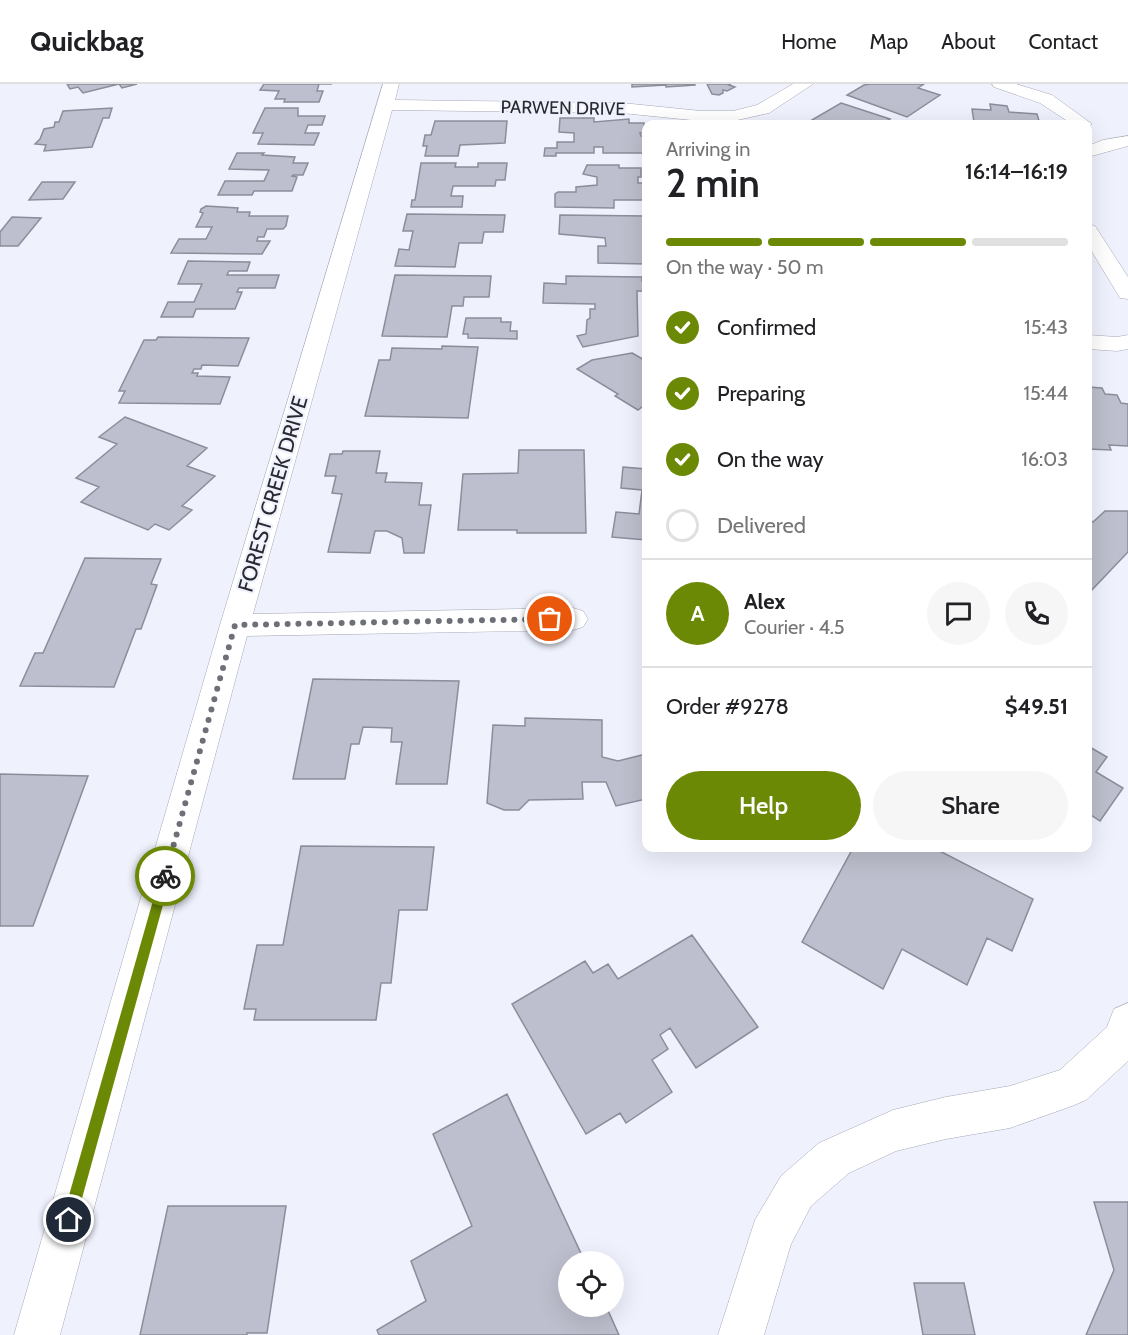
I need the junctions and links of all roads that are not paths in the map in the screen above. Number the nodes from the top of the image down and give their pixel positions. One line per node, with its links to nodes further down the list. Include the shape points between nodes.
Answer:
1 (805, 84): 5 (street, PARWEN DRIVE, via 750,114)
2 (1000, 84): 6 (street, via 1046,99)
3 (388, 94): 4 (street, PARWEN DRIVE, via 657,111); 16 (street, FOREST CREEK DRIVE)
4 (692, 120)
5 (704, 120)
6 (1077, 120)
7 (1092, 131): 9 (street)
8 (1128, 141): 9 (street)
9 (1109, 144): 10 (street)
10 (1092, 150)
11 (1092, 236): 12 (street)
12 (1128, 293)
13 (1092, 342): 14 (street)
14 (1128, 342)
15 (573, 619): 16 (street)
16 (235, 625): 18 (street, FOREST CREEK DRIVE)
17 (1128, 1023): 19 (street, via 1123,1039 1071,1086 1010,1107 893,1131 834,1158 796,1191 771,1236)
18 (37, 1335)
19 (741, 1335)

